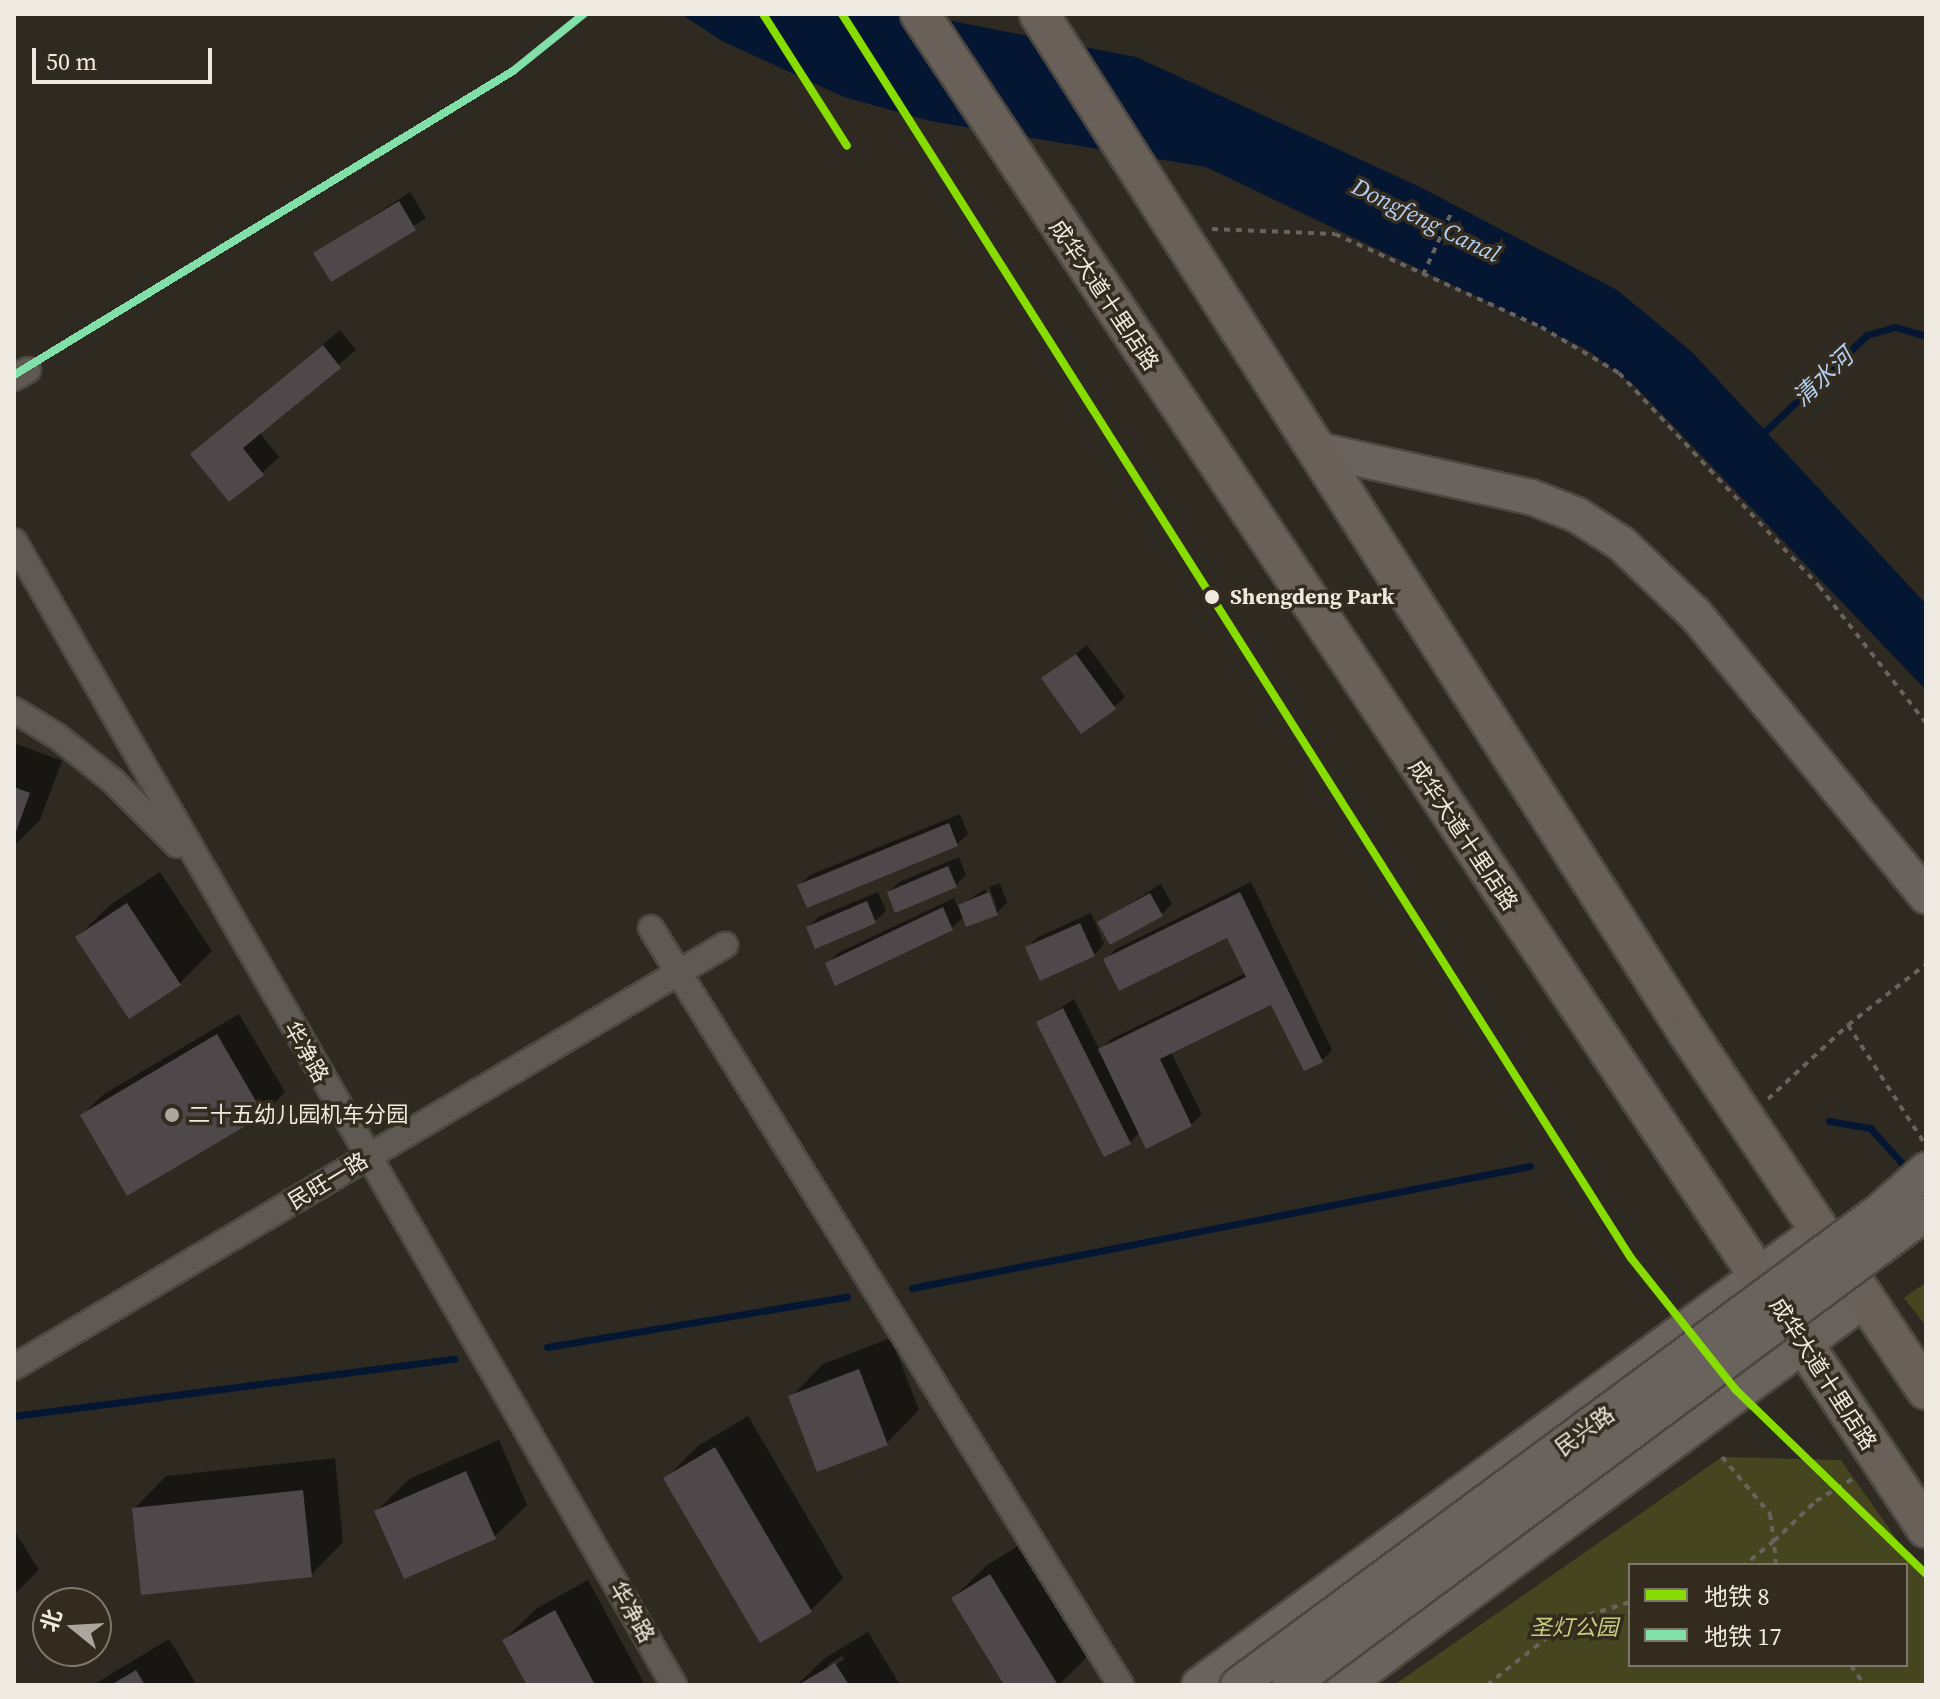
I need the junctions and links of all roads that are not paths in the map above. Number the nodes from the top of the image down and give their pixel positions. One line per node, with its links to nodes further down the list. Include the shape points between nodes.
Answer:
1 (920, 14): 15 (main road, 成华大道十里店路)
2 (1039, 14): 3 (main road)
3 (1314, 449): 6 (main road, via 1531,497 1577,515 1622,544 1695,614); 14 (main road)
4 (14, 541): 7 (street, 华净路)
5 (14, 710): 7 (street, via 112,780)
6 (1915, 883)
7 (210, 884): 11 (street, 华净路)
8 (651, 928): 10 (street)
9 (725, 945): 10 (street, 民旺一路)
10 (678, 973): 11 (street, 民旺一路); 22 (street)
11 (367, 1158): 18 (street, 民旺一路); 21 (street, 华净路)
12 (1926, 1170): 24 (main road, 民兴路, bridge, via 1855,1230)
13 (1926, 1213): 25 (main road, 民兴路, bridge)
14 (1820, 1230): 15 (main road, 民兴路); 16 (main road)
15 (1759, 1276): 17 (main road, 成华大道十里店路); 23 (main road, 民兴路)
16 (1864, 1300): 17 (main road); 19 (main road)
17 (1802, 1342): 20 (main road, 成华大道十里店路); 26 (main road)
18 (14, 1367)
19 (1926, 1390)
20 (1926, 1528)
21 (674, 1685)
22 (1121, 1685)
23 (1199, 1685)
24 (1238, 1685)
25 (1290, 1685)
26 (1345, 1685)

